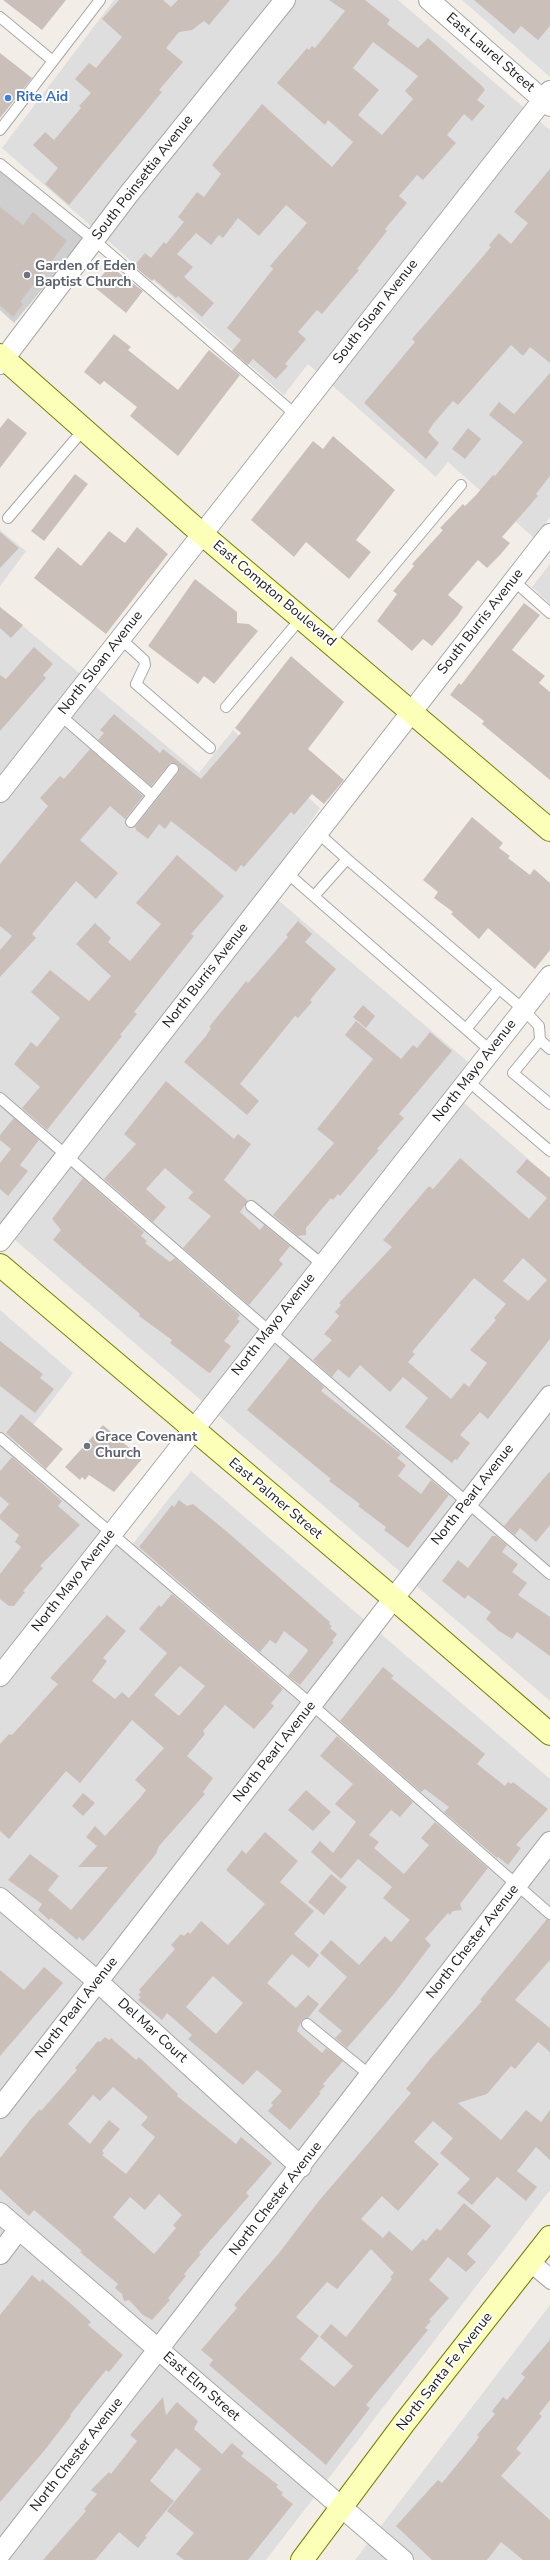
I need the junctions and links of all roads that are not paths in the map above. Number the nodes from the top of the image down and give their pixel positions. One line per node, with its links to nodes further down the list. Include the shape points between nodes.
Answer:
1 (100, 0): 5 (lane)
2 (285, 0): 9 (street, South Poinsettia Avenue)
3 (429, 0): 6 (street, East Laurel Street)
4 (0, 17): 5 (lane)
5 (53, 61): 7 (lane)
6 (548, 99): 11 (street, South Sloan Avenue)
7 (0, 130)
8 (0, 164): 9 (lane)
9 (94, 240): 10 (street, South Poinsettia Avenue); 11 (lane)
10 (1, 359): 12 (main road, East Compton Boulevard)
11 (296, 415): 15 (street, South Sloan Avenue)
12 (84, 429): 14 (lane); 15 (main road, East Compton Boulevard)
13 (461, 485): 21 (lane)
14 (8, 518)
15 (202, 534): 19 (main road, East Compton Boulevard); 20 (street, North Sloan Avenue)
16 (550, 534): 17 (street, South Burris Avenue)
17 (513, 580): 18 (lane); 23 (street, South Burris Avenue)
18 (550, 613)
19 (302, 617): 21 (main road, East Compton Boulevard); 22 (lane)
20 (121, 639): 24 (street, North Sloan Avenue); 25 (lane, via 144,660 136,684)
21 (330, 642): 23 (main road, East Compton Boulevard)
22 (226, 707)
23 (411, 711): 30 (main road, East Compton Boulevard); 31 (street, North Burris Avenue)
24 (60, 715): 27 (street, North Sloan Avenue); 28 (lane)
25 (210, 748)
26 (173, 769): 28 (lane)
27 (0, 792)
28 (152, 795): 29 (lane)
29 (131, 822)
30 (550, 830)
31 (317, 832): 32 (lane); 33 (street, North Burris Avenue)
32 (347, 859): 34 (lane); 36 (lane)
33 (286, 872): 34 (lane); 46 (street, North Burris Avenue)
34 (315, 896): 38 (lane)
35 (550, 976): 37 (street, North Mayo Avenue)
36 (499, 989): 37 (lane); 38 (lane)
37 (524, 1010): 39 (lane, via 539,1026); 41 (street, North Mayo Avenue)
38 (466, 1029): 41 (lane)
39 (540, 1040): 40 (lane); 44 (lane, via 513,1073)
40 (550, 1049)
41 (491, 1051): 42 (street, North Mayo Avenue)
42 (468, 1081): 45 (lane); 50 (street, North Mayo Avenue)
43 (0, 1098): 46 (lane)
44 (550, 1104)
45 (550, 1151)
46 (66, 1155): 48 (street, North Burris Avenue); 51 (lane)
47 (251, 1206): 50 (lane)
48 (0, 1241)
49 (0, 1264): 53 (main road, East Palmer Street)
50 (322, 1264): 51 (street, North Mayo Avenue)
51 (269, 1331): 53 (street, North Mayo Avenue); 55 (lane)
52 (550, 1396): 55 (street, North Pearl Avenue)
53 (192, 1429): 56 (street, North Mayo Avenue); 58 (main road, East Palmer Street)
54 (0, 1438): 56 (lane)
55 (468, 1502): 57 (lane); 58 (street, North Pearl Avenue)
56 (111, 1533): 59 (street, North Mayo Avenue); 60 (lane)
57 (550, 1574)
58 (393, 1598): 60 (street, North Pearl Avenue); 61 (main road, East Palmer Street)
59 (0, 1676)
60 (311, 1704): 63 (lane); 66 (street, North Pearl Avenue)
61 (550, 1734)
62 (550, 1842): 63 (street, North Chester Avenue)
63 (517, 1885): 65 (lane); 68 (street, North Chester Avenue)
64 (0, 1898): 66 (street, Del Mar Court)
65 (550, 1914)
66 (97, 1981): 69 (street, North Pearl Avenue); 70 (street, Del Mar Court)
67 (307, 2024): 68 (lane)
68 (370, 2076): 70 (street, North Chester Avenue)
69 (0, 2108)
70 (301, 2167): 78 (street, North Chester Avenue)
71 (0, 2213): 72 (street, East Elm Street)
72 (19, 2229): 74 (street); 78 (street, East Elm Street)
73 (550, 2236): 75 (main road, North Santa Fe Avenue)
74 (0, 2254)
75 (530, 2262): 76 (lane); 77 (lane); 79 (main road, North Santa Fe Avenue, via 405,2422)
76 (550, 2273)
77 (550, 2284)
78 (158, 2350): 79 (street, East Elm Street); 80 (street, North Chester Avenue)
79 (342, 2508): 81 (main road, North Santa Fe Avenue); 82 (street, East Elm Street)
80 (0, 2554)
81 (302, 2560)
82 (403, 2560)

